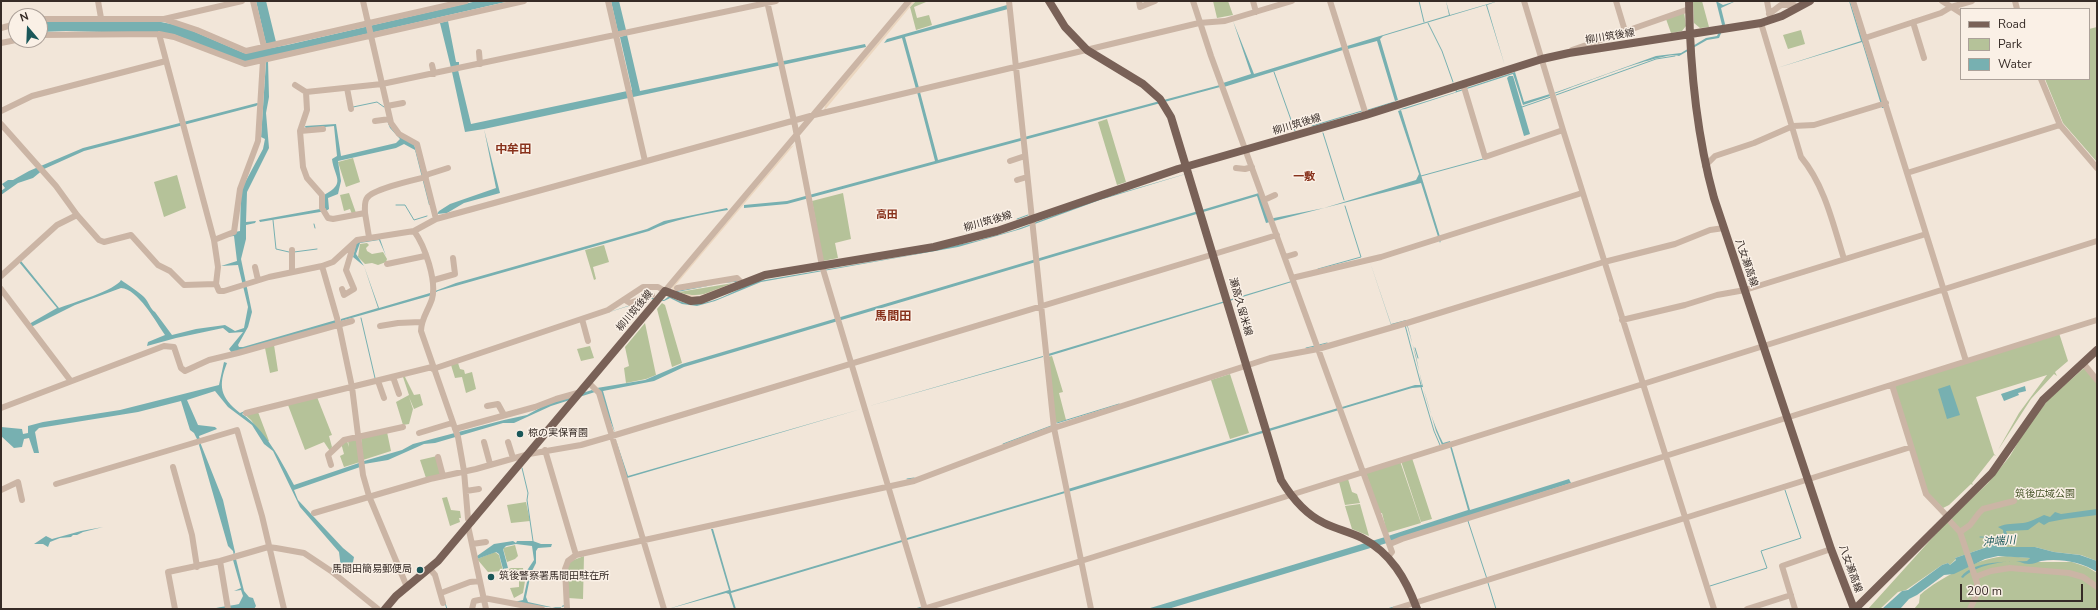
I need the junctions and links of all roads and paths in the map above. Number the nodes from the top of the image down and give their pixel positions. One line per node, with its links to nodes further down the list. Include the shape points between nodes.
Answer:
1 (98, 1): 32 (street)
2 (242, 1): 34 (street)
3 (253, 1): 46 (street)
4 (363, 1): 38 (street)
5 (466, 1): 38 (street)
6 (524, 1): 42 (street)
7 (608, 1): 43 (street)
8 (776, 1): 25 (street)
9 (909, 1): 69 (street)
10 (1009, 1): 56 (street)
11 (1049, 1): 47 (main road, 瀬高久留米線, via 1065,27)
12 (1139, 1): 13 (street, via 1140,7)
13 (1155, 1)
14 (1193, 1): 36 (street)
15 (1253, 1): 29 (street)
16 (1292, 1): 29 (street)
17 (1330, 1): 70 (street)
18 (1524, 1): 52 (street)
19 (1616, 1): 39 (street)
20 (1767, 1): 31 (street)
21 (1810, 1): 27 (main road)
22 (1853, 1): 45 (street)
23 (1942, 1): 28 (street)
24 (1972, 1): 28 (street)
25 (767, 2): 43 (street); 73 (street)
26 (1689, 5): 39 (street); 44 (main road)
27 (1794, 5): 31 (main road)
28 (1951, 7): 30 (street); 35 (street, via 1942,13)
29 (1256, 12): 36 (street, via 1225,21)
30 (1960, 12)
31 (1770, 17): 37 (main road)
32 (101, 18): 33 (street); 34 (street)
33 (48, 19)
34 (164, 19): 46 (street, via 246,51)
35 (1913, 22): 45 (street); 50 (street)
36 (1199, 23): 47 (street); 81 (street)
37 (1761, 23): 44 (main road); 76 (street)
38 (368, 24): 42 (street); 46 (street)
39 (1625, 31): 48 (street)
40 (159, 34): 41 (street); 51 (street, via 174,37 245,64); 53 (street)
41 (48, 35)
42 (370, 35): 51 (street); 59 (street)
43 (616, 35): 54 (street); 83 (street)
44 (1691, 35): 52 (main road, 柳川筑後線); 85 (main road, 八女瀬高線, via 1696,119)
45 (1865, 38): 65 (street)
46 (269, 46)
47 (1087, 50): 56 (street); 90 (main road, 瀬高久留米線, via 1143,84 1162,102 1175,127)
48 (1570, 51)
49 (479, 52): 54 (street)
50 (1924, 58)
51 (263, 60): 107 (street, via 258,141 240,188 234,232)
52 (1542, 60): 60 (main road, 柳川筑後線); 78 (street)
53 (166, 61): 68 (street, via 32,96); 107 (street)
54 (480, 64): 57 (street)
55 (432, 66): 57 (street)
56 (1016, 67): 69 (street); 82 (street)
57 (434, 74): 59 (street)
58 (2041, 80): 75 (street)
59 (382, 84): 62 (street); 66 (street)
60 (1463, 84): 70 (main road, 柳川筑後線); 78 (street, via 1485,157)
61 (295, 85): 63 (street)
62 (347, 88): 63 (street); 67 (street)
63 (306, 92): 79 (street, via 307,110)
64 (403, 103): 66 (street)
65 (1886, 103): 76 (street, via 1814,125); 91 (street)
66 (387, 106): 71 (street)
67 (351, 109)
68 (1, 111)
69 (814, 115): 73 (street); 80 (street)
70 (1366, 115): 81 (main road, 柳川筑後線)
71 (390, 118): 72 (street); 92 (street, via 399,134 417,144)
72 (375, 121)
73 (794, 121): 80 (street); 83 (street)
74 (1, 124): 99 (street, via 56,186)
75 (2060, 125): 89 (street); 91 (street)
76 (1793, 126): 85 (street, via 1715,156); 116 (street, via 1801,157 1810,168 1827,203)
77 (323, 129): 79 (street)
78 (1562, 130): 95 (street)
79 (300, 131): 98 (street, via 303,167 307,178 322,195 322,208 328,218)
80 (797, 136): 120 (street); 134 (street)
81 (1245, 149): 86 (street); 90 (main road, 柳川筑後線)
82 (1025, 156): 84 (street); 93 (street)
83 (645, 161): 100 (street)
84 (1010, 161)
85 (1705, 166): 102 (main road, 八女瀬高線)
86 (1252, 167): 88 (street); 97 (street)
87 (448, 168): 92 (street)
88 (1236, 168)
89 (2097, 168)
90 (1188, 171): 101 (main road, 柳川筑後線); 111 (main road, 瀬高久留米線)
91 (1907, 173): 104 (street)
92 (426, 176): 98 (street, via 368,196 365,200); 100 (street)
93 (1027, 177): 94 (street); 101 (street)
94 (1017, 180)
95 (1582, 193): 117 (street); 124 (street, via 1381,256)
96 (1275, 195): 97 (street)
97 (1264, 200): 105 (street)
98 (365, 213): 106 (street)
99 (77, 215): 123 (street, via 57,225); 128 (street, via 101,241 131,235 158,265 170,270 184,286)
100 (436, 219): 103 (street)
101 (1032, 219): 120 (main road, 柳川筑後線, via 942,245); 137 (street)
102 (1724, 228): 117 (street, via 1710,230 1675,244); 133 (main road, 八女瀬高線)
103 (414, 231): 106 (street); 113 (street, via 420,239)
104 (1926, 234): 116 (street); 132 (street)
105 (1277, 235): 111 (street); 114 (street)
106 (369, 237): 109 (street)
107 (214, 240): 128 (street, via 218,267)
108 (2097, 241): 132 (street)
109 (354, 243): 119 (street, via 333,262); 131 (street, via 346,270 354,289 344,295)
110 (292, 250): 122 (street)
111 (1214, 254): 137 (street); 152 (main road, 瀬高久留米線)
112 (1295, 254): 114 (street)
113 (425, 256): 118 (street); 126 (street)
114 (1285, 257): 124 (street)
115 (453, 258): 126 (street, via 455,274)
116 (1844, 259): 133 (street)
117 (1604, 262): 139 (street); 147 (street)
118 (387, 264)
119 (322, 266): 122 (street); 143 (street)
120 (822, 266): 127 (main road, 柳川筑後線, via 766,275); 151 (street)
121 (255, 267): 125 (street)
122 (292, 272): 125 (street)
123 (1, 276)
124 (1292, 278): 147 (street)
125 (258, 280): 128 (street, via 224,291 219,291)
126 (434, 280): 142 (street, via 432,299)
127 (742, 283): 129 (street, via 737,278); 134 (main road, 柳川筑後線, via 701,300 687,300)
128 (216, 284)
129 (677, 288)
130 (1, 289): 155 (street)
131 (342, 289)
132 (1944, 289): 146 (street); 149 (street)
133 (1745, 290): 139 (street); 146 (main road, 八女瀬高線)
134 (665, 291): 136 (street, via 658,287 643,287); 158 (main road, 柳川筑後線)
135 (652, 295): 136 (street, via 630,303)
136 (625, 300): 138 (street, via 608,310)
137 (1041, 306): 151 (street); 172 (street)
138 (582, 319): 145 (street); 153 (street)
139 (1622, 320): 159 (street)
140 (2097, 320): 149 (street)
141 (352, 321): 143 (street)
142 (421, 322): 144 (street); 153 (street, via 421,331)
143 (340, 325): 155 (street, via 209,360 184,371 174,348 164,346); 161 (street)
144 (380, 326)
145 (588, 340)
146 (1764, 346): 159 (street); 169 (main road, 八女瀬高線)
147 (1318, 348): 152 (street, via 1270,358); 190 (street)
148 (2097, 350): 150 (main road, 八女瀬高線)
149 (1966, 361): 160 (street)
150 (2083, 363): 156 (street); 203 (main road, 八女瀬高線, via 2043,400 2024,424 2000,464)
151 (851, 364): 176 (street); 194 (street)
152 (1247, 366): 172 (street); 198 (main road, 瀬高久留米線, via 1277,469)
153 (433, 368): 154 (street); 170 (street)
154 (393, 377): 157 (street); 163 (street)
155 (70, 380): 166 (street)
156 (2097, 380)
157 (378, 381): 161 (street); 164 (street)
158 (589, 383): 162 (main road, 柳川筑後線); 176 (street, via 599,393)
159 (1643, 385): 183 (street); 190 (street)
160 (1892, 385): 169 (street); 180 (street)
161 (352, 387): 167 (street); 175 (street)
162 (581, 392): 168 (street); 179 (main road, 柳川筑後線)
163 (398, 394)
164 (384, 398)
165 (487, 406): 168 (street, via 498,404)
166 (1, 408)
167 (246, 413)
168 (504, 415): 173 (street)
169 (1788, 418): 183 (street); 192 (main road, 八女瀬高線)
170 (452, 423): 173 (street); 174 (street)
171 (404, 427): 175 (street)
172 (1054, 428): 194 (street, via 914,481); 215 (street)
173 (455, 429): 189 (street)
174 (419, 433)
175 (359, 436): 187 (street, via 341,442 328,455); 199 (street, via 363,475)
176 (612, 436): 181 (street, via 581,445); 208 (street)
177 (484, 442): 186 (street)
178 (508, 442): 185 (street)
179 (539, 442): 181 (street); 182 (main road, 柳川筑後線)
180 (1911, 447): 192 (street); 203 (street, via 1926,494)
181 (545, 450): 182 (street); 213 (street)
182 (529, 454): 185 (street); 205 (main road, 柳川筑後線)
183 (1665, 456): 204 (street); 210 (street, via 1402,538)
184 (438, 457): 191 (street)
185 (513, 458): 186 (street)
186 (490, 464): 189 (street)
187 (331, 465)
188 (173, 467): 217 (street, via 192,535)
189 (464, 471): 191 (street); 197 (street)
190 (1363, 471): 198 (street); 210 (street)
191 (444, 476): 199 (street)
192 (1809, 479): 204 (street); 212 (main road, 八女瀬高線)
193 (56, 484): 211 (street, via 237,430)
194 (888, 487): 208 (street); 239 (street)
195 (479, 489): 197 (street)
196 (1, 490): 200 (street, via 18,482)
197 (466, 491): 205 (street)
198 (1290, 495): 214 (main road, 瀬高久留米線, via 1308,513 1323,523 1367,542); 215 (street)
199 (369, 496): 202 (street); 221 (street)
200 (22, 500)
201 (2014, 501): 206 (street, via 1983,509)
202 (314, 512)
203 (1948, 517): 206 (street); 245 (main road, 八女瀬高線)
204 (1685, 518): 230 (street); 242 (street)
205 (470, 524): 209 (street); 218 (main road, 柳川筑後線)
206 (1960, 532): 219 (street)
207 (486, 542): 209 (street)
208 (644, 542): 213 (street); 238 (street)
209 (472, 544): 220 (street)
210 (1390, 544): 214 (street, via 1392,552)
211 (268, 547): 216 (street); 228 (street); 232 (street, via 304,553)
212 (1831, 549): 224 (street, via 1782,566); 245 (main road, 八女瀬高線)
213 (576, 555): 237 (street, via 568,561 565,569)
214 (1388, 557): 230 (main road, 瀬高久留米線, via 1408,586)
215 (1081, 561): 239 (street); 240 (street)
216 (220, 562): 217 (street); 227 (street)
217 (197, 567): 231 (street, via 168,572)
218 (430, 569): 221 (main road, 柳川筑後線); 223 (street, via 435,575)
219 (1975, 577): 222 (street, via 2010,568 2069,573 2082,577); 246 (street, via 1978,588)
220 (480, 581): 223 (street, via 470,582); 225 (street)
221 (407, 587): 233 (main road, 柳川筑後線)
222 (2097, 587)
223 (441, 594): 226 (street)
224 (1790, 595): 243 (street); 244 (street)
225 (484, 599): 229 (street); 234 (street, via 474,601); 235 (street)
226 (443, 603)
227 (228, 606)
228 (283, 606)
229 (517, 606): 236 (street)
230 (1416, 606): 241 (street)
231 (175, 609)
232 (378, 609)
233 (385, 609)
234 (472, 609)
235 (486, 609)
236 (542, 609)
237 (567, 609)
238 (664, 609)
239 (924, 609)
240 (1090, 609)
241 (1395, 609)
242 (1714, 609)
243 (1747, 609)
244 (1795, 609)
245 (1855, 609)
246 (1970, 609)

